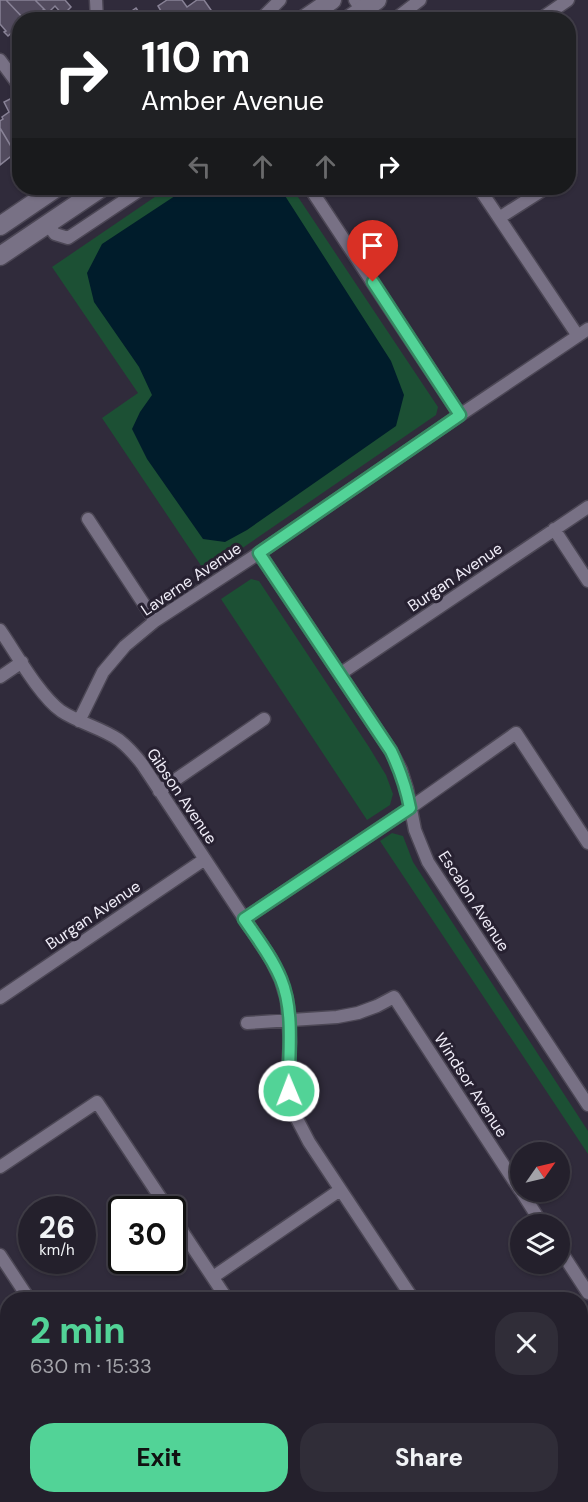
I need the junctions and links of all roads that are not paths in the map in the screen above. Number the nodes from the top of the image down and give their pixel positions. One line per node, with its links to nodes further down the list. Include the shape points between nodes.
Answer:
1 (280, 0): 5 (street)
2 (332, 0): 6 (main road)
3 (420, 0): 7 (street)
4 (568, 0): 8 (street)
5 (268, 12)
6 (315, 12)
7 (404, 12)
8 (551, 12)
9 (34, 195): 17 (main road)
10 (90, 195): 16 (main road)
11 (132, 195): 16 (street, via 68,238 55,234)
12 (315, 195): 20 (street)
13 (484, 195): 15 (street)
14 (535, 195): 15 (street)
15 (499, 218): 19 (street)
16 (47, 224): 18 (main road)
17 (0, 226)
18 (0, 256)
19 (583, 333): 20 (street, Laverne Avenue)
20 (460, 415): 24 (street, Laverne Avenue)
21 (588, 507): 23 (street, Burgan Avenue)
22 (88, 519): 26 (street)
23 (554, 529): 25 (street); 29 (street, Burgan Avenue)
24 (259, 553): 26 (street, Laverne Avenue); 29 (street, Escalon Avenue)
25 (588, 581)
26 (155, 621): 32 (street, Laverne Avenue, via 125,646 103,672)
27 (0, 630): 28 (street, Gibson Avenue)
28 (22, 662): 30 (street); 32 (street, Gibson Avenue, via 50,701)
29 (340, 674): 34 (street, Escalon Avenue, via 391,751 407,789)
30 (0, 677)
31 (264, 719): 33 (street)
32 (79, 721): 33 (street, Gibson Avenue, via 118,740 142,764)
33 (159, 791): 36 (street, Gibson Avenue)
34 (410, 808): 35 (street, via 516,733); 37 (street); 41 (street, Escalon Avenue, via 428,862)
35 (588, 843)
36 (205, 859): 37 (street, Gibson Avenue); 38 (street, Burgan Avenue)
37 (244, 919): 39 (street, Gibson Avenue, via 281,980)
38 (0, 998)
39 (289, 1020): 40 (street); 43 (street, Windsor Avenue, via 358,1013 394,997); 44 (street, Gibson Avenue, via 289,1091 296,1117)
40 (247, 1023)
41 (588, 1105)
42 (0, 1167): 45 (street, via 97,1102)
43 (510, 1174)
44 (340, 1190): 49 (street); 52 (street, Gibson Avenue)
45 (159, 1196)
46 (186, 1237): 49 (street)
47 (0, 1255): 50 (street)
48 (570, 1265): 53 (street)
49 (213, 1277): 51 (street)
50 (24, 1292)
51 (223, 1292)
52 (408, 1292)
53 (587, 1292)

